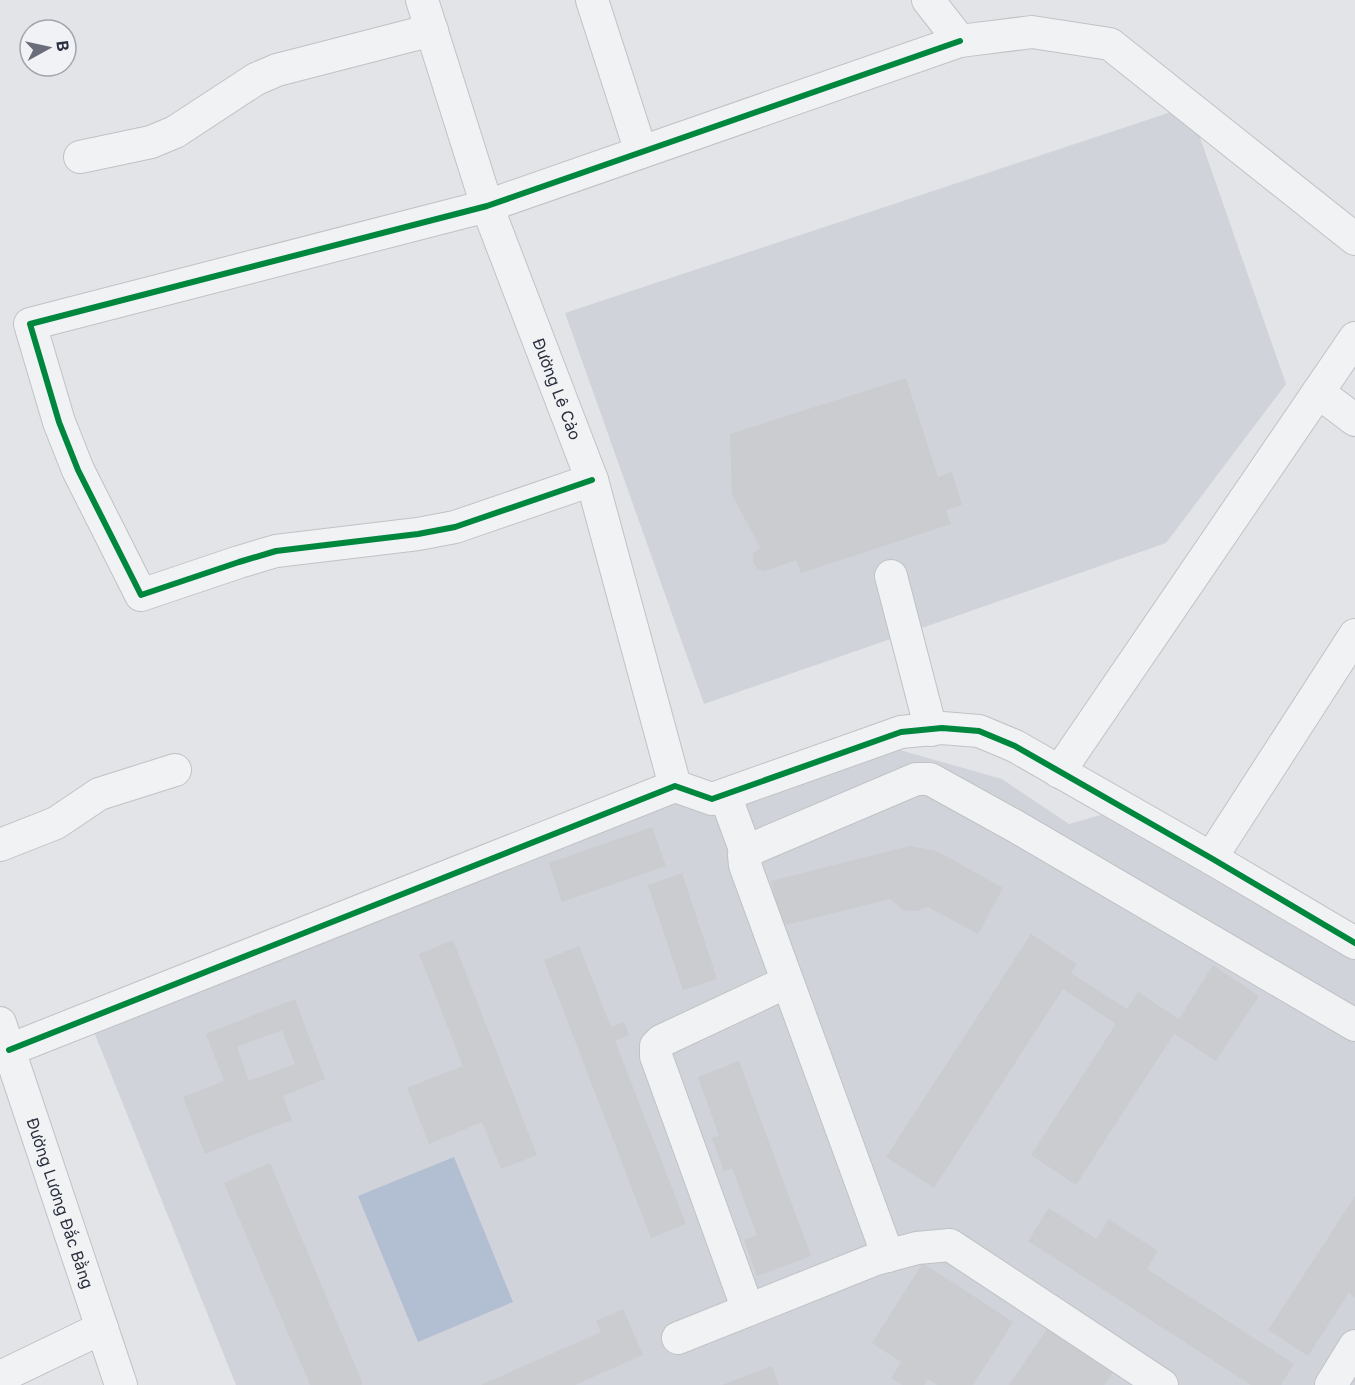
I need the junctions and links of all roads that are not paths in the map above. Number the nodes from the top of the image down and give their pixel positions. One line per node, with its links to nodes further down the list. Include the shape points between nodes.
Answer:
1 (422, 0): 4 (street, Đường Lê Cảo)
2 (592, 0): 6 (street)
3 (928, 0): 5 (street)
4 (432, 30): 7 (street, via 277,70 256,79 175,132 152,142); 8 (street, Đường Lê Cảo)
5 (960, 41): 6 (street); 9 (street, via 1032,32 1110,44)
6 (641, 152): 8 (street)
7 (80, 157)
8 (487, 206): 13 (street, Đường Lê Cảo); 13 (street, via 30,324 59,422 78,470 141,595 276,551 455,527)
9 (1355, 239)
10 (1355, 338): 11 (street)
11 (1318, 392): 12 (street); 18 (street)
12 (1355, 420)
13 (592, 480): 19 (street, Đường Lê Cảo)
14 (891, 576): 16 (street)
15 (1355, 635): 23 (street)
16 (931, 730): 18 (street, via 979,731 1015,746); 20 (street, via 901,732)
17 (175, 770): 21 (street, via 99,794 56,823)
18 (1059, 772): 23 (street)
19 (675, 786): 20 (street, via 712,799); 27 (street)
20 (725, 795): 22 (street)
21 (0, 845)
22 (746, 852): 25 (street, via 745,865); 26 (street, via 916,779 930,779)
23 (1211, 858): 24 (street)
24 (1355, 943)
25 (787, 982): 29 (street); 30 (street, via 656,1046 656,1056)
26 (1355, 1025)
27 (4, 1037): 28 (street, Đường Lương Đắc Bằng)
28 (11, 1089): 31 (street, Đường Lương Đắc Bằng)
29 (888, 1256): 30 (street); 36 (street, via 950,1245)
30 (748, 1310): 32 (street)
31 (102, 1328): 34 (street); 35 (street, Đường Lương Đắc Bằng)
32 (678, 1338)
33 (1355, 1346): 37 (street)
34 (0, 1377)
35 (121, 1385)
36 (1162, 1385)
37 (1331, 1385)

